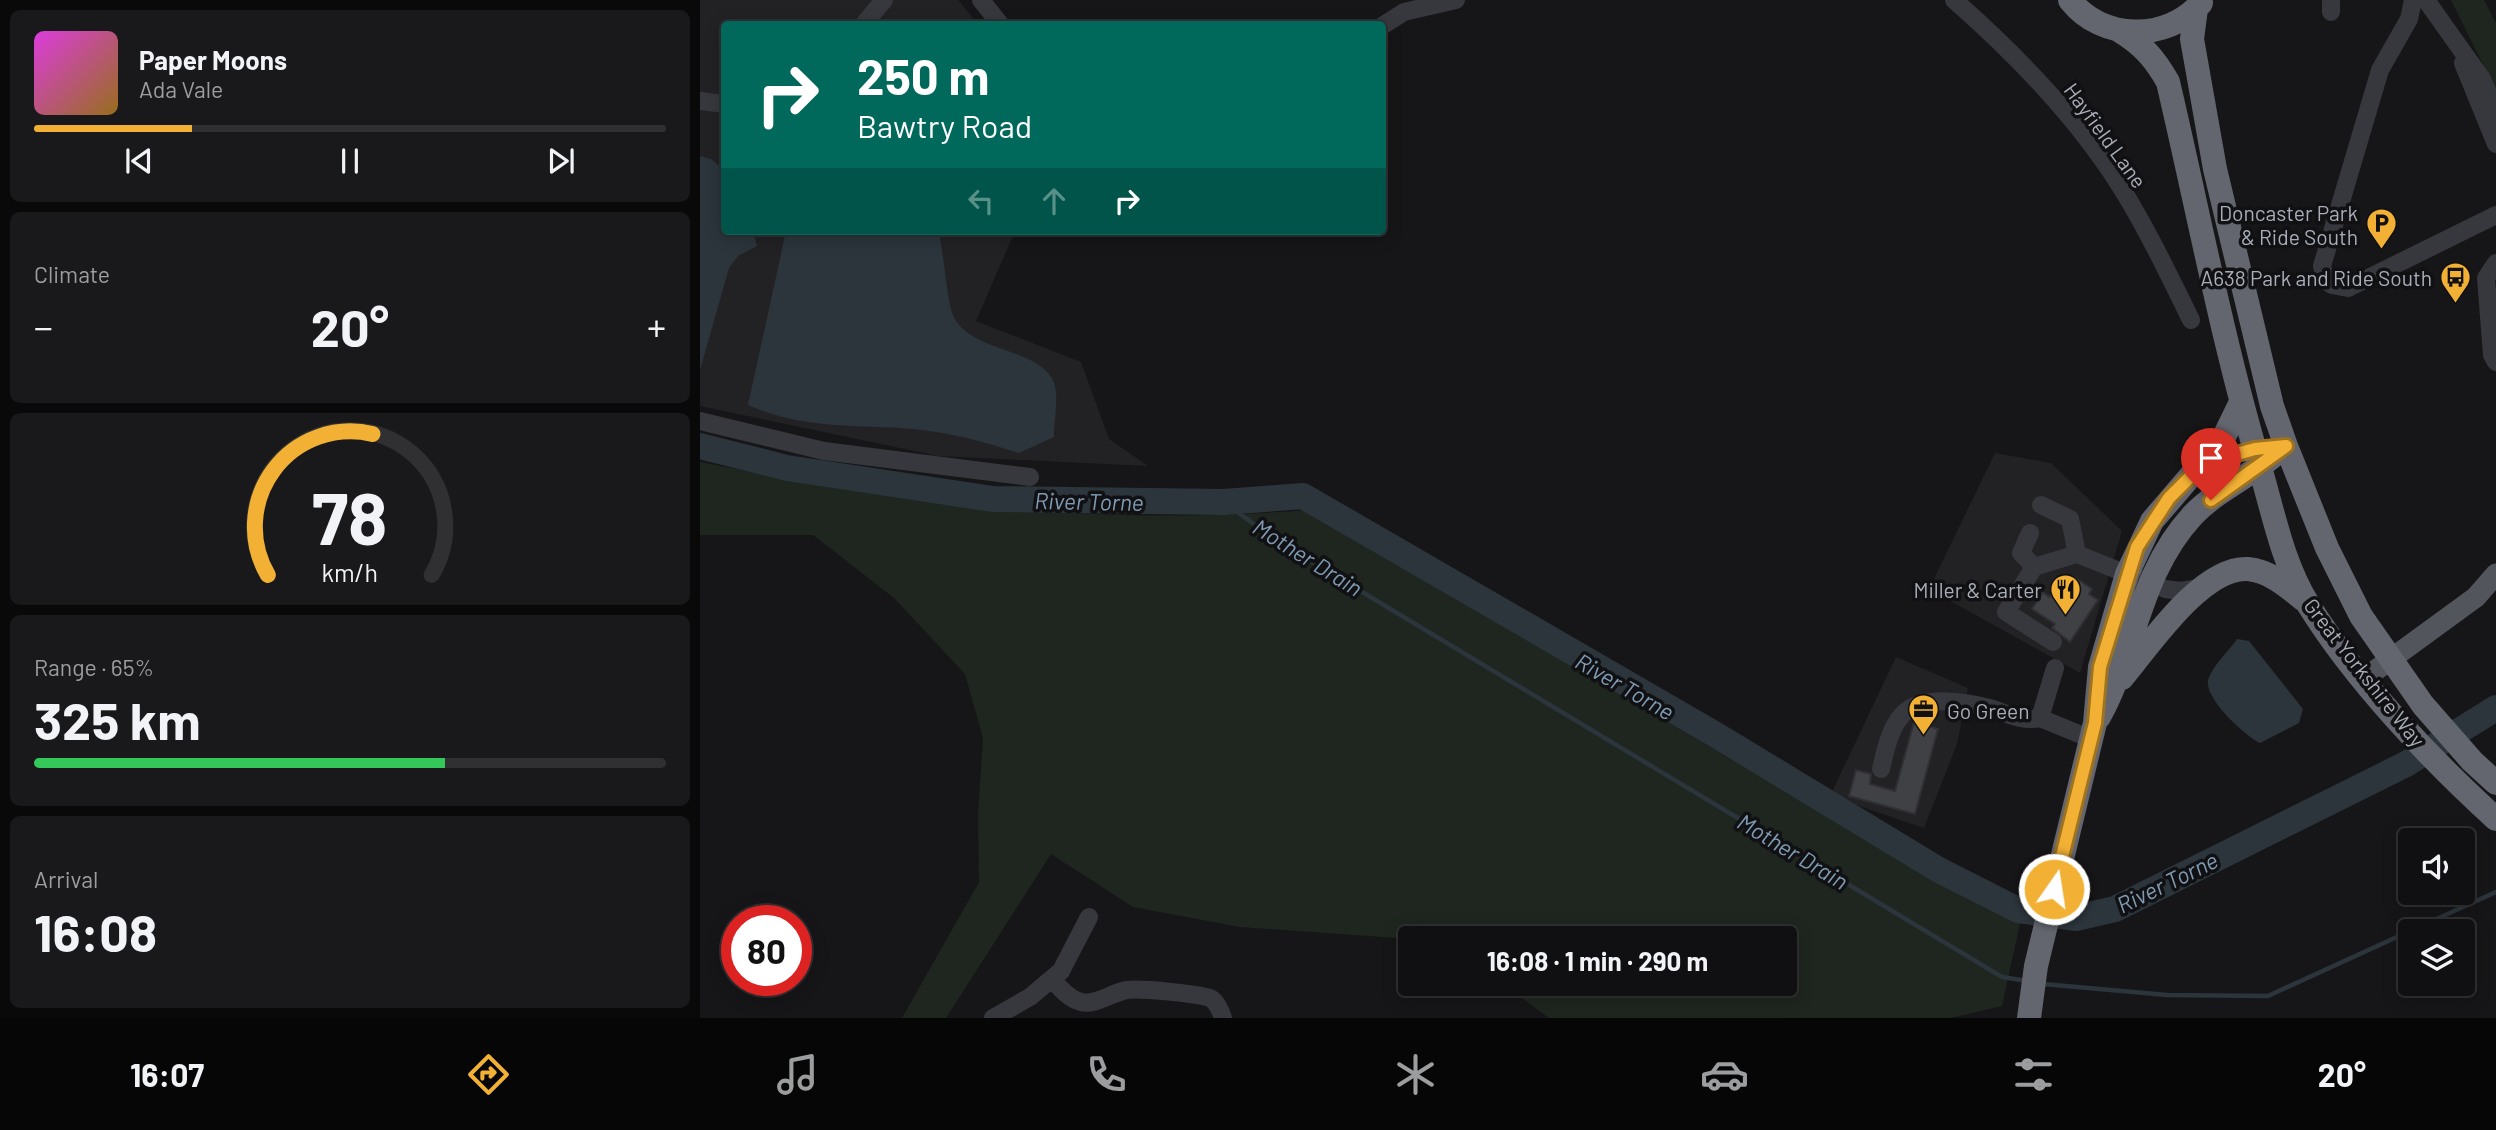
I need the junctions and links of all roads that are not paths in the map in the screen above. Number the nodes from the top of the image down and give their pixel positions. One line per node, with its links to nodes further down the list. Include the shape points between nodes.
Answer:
1 (884, 0): 9 (street)
2 (981, 0): 10 (street)
3 (1456, 0): 11 (street, via 1404,12)
4 (1954, 0): 20 (street, Hayfield Lane, via 2057,104 2109,169)
5 (2070, 0): 12 (highway, via 2086,17)
6 (2413, 0): 18 (street, via 2409,19 2379,74 2323,275 2332,285 2348,288)
7 (2426, 0): 13 (street)
8 (2200, 4): 12 (highway, via 2180,21 2161,29); 24 (highway, Great Yorkshire Way, via 2192,39 2215,169 2272,406)
9 (866, 21)
10 (998, 21)
11 (1386, 23)
12 (2120, 30): 22 (highway, Great Yorkshire Way, via 2156,59 2168,82)
13 (2455, 41): 16 (street, via 2482,79); 17 (street)
14 (700, 102): 15 (street)
15 (721, 104)
16 (2496, 111)
17 (2496, 144)
18 (2496, 215)
19 (2496, 263): 21 (street, via 2486,278)
20 (2192, 320)
21 (2496, 362)
22 (2241, 402): 25 (highway, Great Yorkshire Way); 26 (highway, via 2224,437)
23 (700, 421): 27 (street, via 824,451)
24 (2286, 446): 25 (highway); 37 (highway, Great Yorkshire Way, via 2327,548 2361,616)
25 (2258, 458): 26 (highway); 33 (highway, via 2194,514); 35 (highway, Great Yorkshire Way, via 2273,518)
26 (2204, 463): 33 (highway, via 2152,521)
27 (1030, 477)
28 (2041, 505): 30 (street, via 2070,519)
29 (2030, 533): 31 (street, via 2021,553)
30 (2077, 554): 31 (street); 33 (street)
31 (2034, 567): 36 (street, via 2006,612)
32 (2496, 574): 37 (main road, via 2476,597)
33 (2138, 578): 34 (street, via 2180,591); 40 (highway); 42 (highway, via 2100,667)
34 (2200, 588): 35 (highway, via 2234,570 2249,569 2267,574); 40 (highway)
35 (2307, 602): 39 (highway, Great Yorkshire Way)
36 (2053, 642)
37 (2391, 661): 39 (main road); 44 (highway, Great Yorkshire Way, via 2423,705)
38 (2055, 668): 41 (street)
39 (2365, 678): 45 (highway, Great Yorkshire Way, via 2455,782)
40 (2116, 687): 42 (highway)
41 (2040, 718): 42 (street); 43 (street, via 2021,719 1963,700 1922,705 1903,713 1887,744)
42 (2093, 731): 48 (highway, via 2042,937)
43 (1881, 769)
44 (2496, 783)
45 (2496, 819)
46 (1089, 917): 47 (street)
47 (1052, 979): 49 (street); 50 (street, via 1080,1002 1088,1003 1139,989 1200,994 1213,1000)
48 (2030, 1006)
49 (993, 1018)
50 (1223, 1018)

